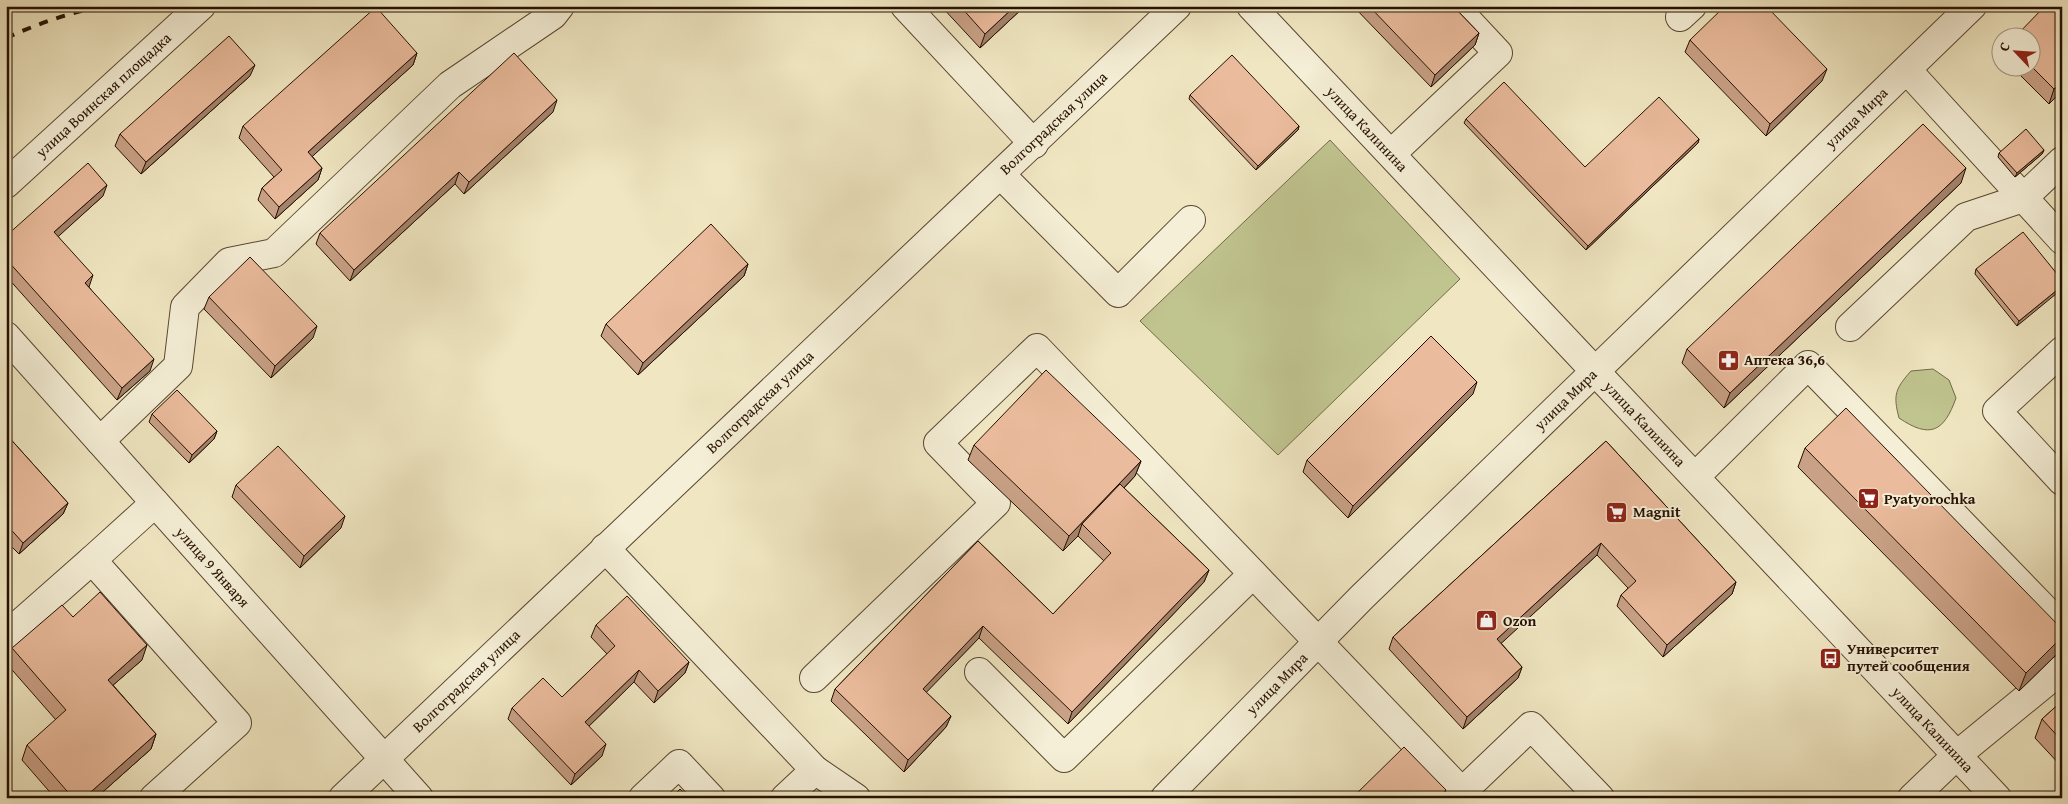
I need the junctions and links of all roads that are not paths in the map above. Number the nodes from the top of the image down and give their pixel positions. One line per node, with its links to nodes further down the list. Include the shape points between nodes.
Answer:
1 (201, 6): 13 (street, улица Воинская площадка)
2 (560, 6): 21 (street, via 553,15 450,85 274,253 229,262 184,307 178,366)
3 (905, 6): 9 (street)
4 (1177, 6): 9 (street, Волгоградская улица)
5 (1251, 6): 10 (street, улица Калинина)
6 (1454, 6): 10 (street, via 1498,53)
7 (1972, 6): 8 (street, улица Мира)
8 (1907, 70): 14 (street); 20 (street, улица Мира)
9 (1034, 144): 12 (street, Волгоградская улица)
10 (1391, 154): 20 (street, улица Калинина)
11 (2062, 161): 14 (street)
12 (1001, 175): 15 (street, via 1118,293); 25 (street, Волгоградская улица)
13 (6, 184)
14 (2023, 198): 16 (street); 17 (street, via 1966,217)
15 (1191, 220)
16 (2062, 240)
17 (1850, 327)
18 (6, 336): 21 (street, улица 9 Января)
19 (2062, 351): 23 (street, via 1997,411)
20 (1594, 370): 22 (street, улица Калинина); 30 (street, улица Мира)
21 (100, 442): 24 (street, улица 9 Января)
22 (1695, 477): 28 (street, via 1808,365); 34 (street, улица Калинина)
23 (2062, 481)
24 (155, 503): 26 (street); 35 (street, улица 9 Января)
25 (605, 548): 35 (street, Волгоградская улица); 36 (street)
26 (92, 560): 29 (street); 37 (street, via 238,723)
27 (1253, 574): 30 (street); 32 (street, via 1064,758); 33 (street, via 1037,348 938,443 996,503)
28 (2062, 628)
29 (6, 636)
30 (1318, 642): 44 (street, улица Мира); 45 (street, via 1462,792 1531,726)
31 (2062, 669): 34 (street)
32 (979, 672)
33 (814, 678)
34 (1957, 755): 46 (street); 47 (street, улица Калинина)
35 (384, 759): 38 (street, Волгоградская улица); 39 (street, улица 9 Января)
36 (815, 770): 42 (street); 43 (street)
37 (154, 798)
38 (343, 798)
39 (419, 798)
40 (643, 798): 41 (street, via 679,764)
41 (711, 798)
42 (785, 798)
43 (856, 798)
44 (1165, 798)
45 (1600, 798)
46 (1912, 798)
47 (1998, 798)

